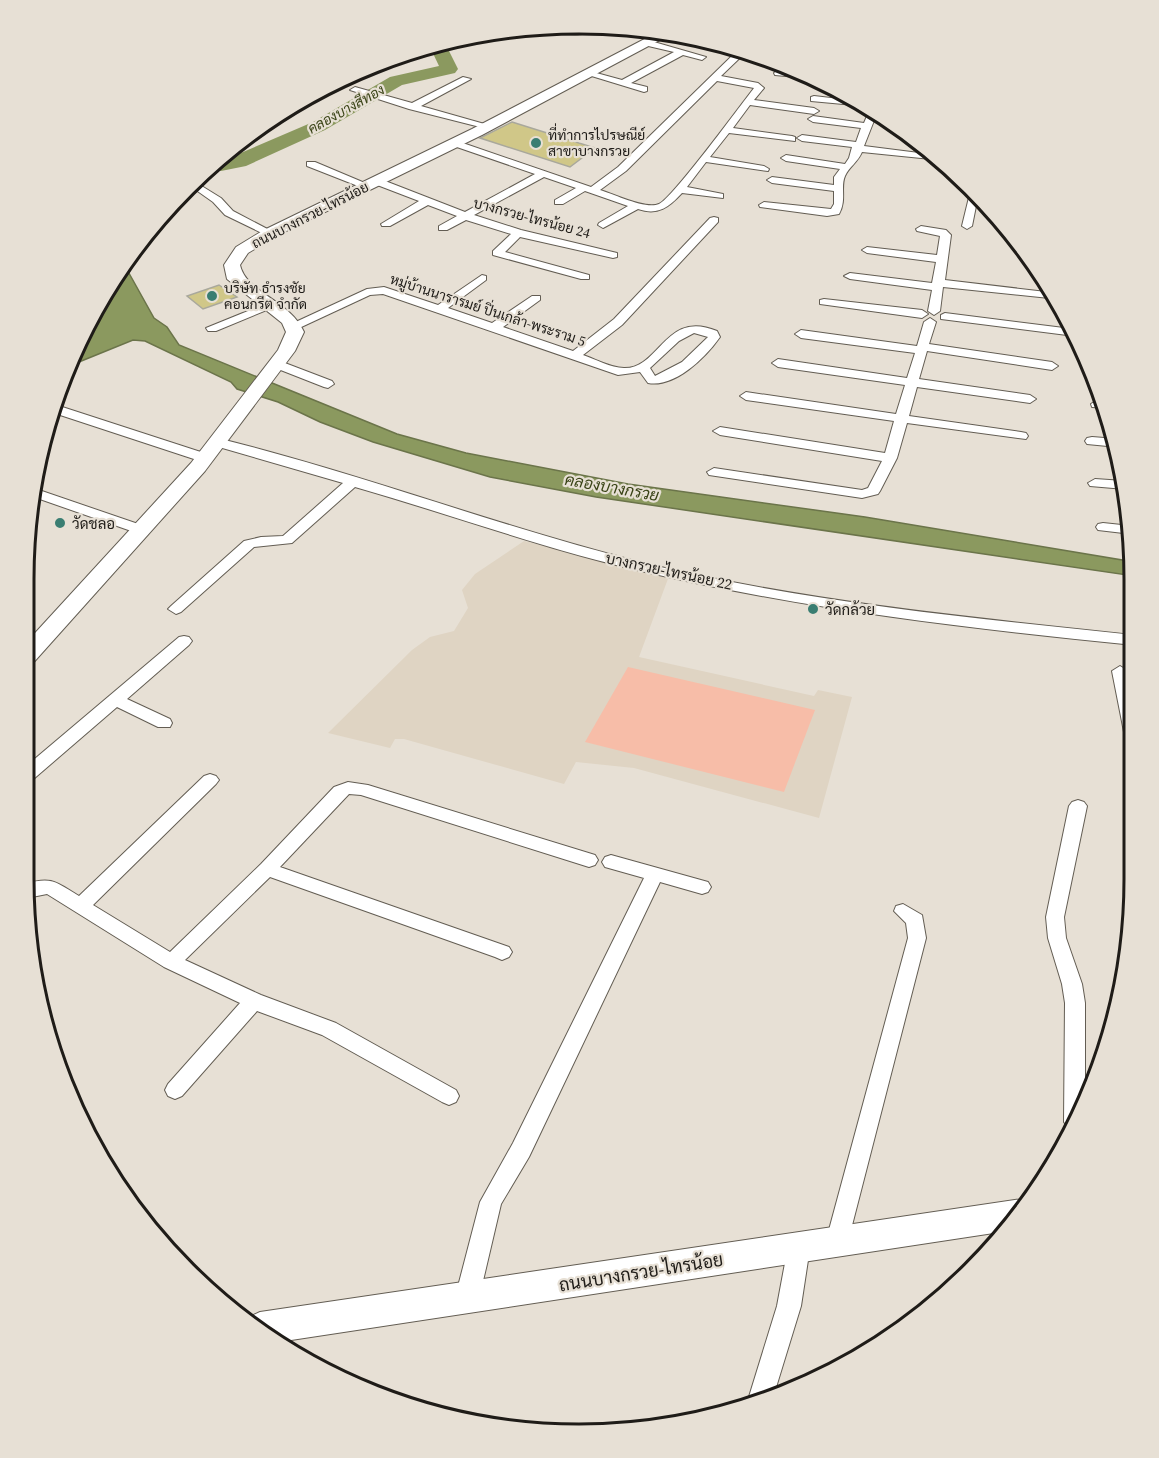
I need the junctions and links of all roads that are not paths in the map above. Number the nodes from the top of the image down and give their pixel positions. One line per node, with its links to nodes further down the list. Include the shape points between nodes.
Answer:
1 (653, 39): 2 (main road, ถนนบางกรวย-ไทรน้อย)
2 (646, 43): 3 (street); 8 (main road, ถนนบางกรวย-ไทรน้อย)
3 (681, 52): 4 (street); 11 (street)
4 (702, 57)
5 (736, 57): 9 (street)
6 (778, 73): 7 (street)
7 (781, 73)
8 (589, 74): 11 (street); 20 (main road, ถนนบางกรวย-ไทรน้อย)
9 (715, 78): 15 (street, via 758,86); 36 (street, via 622,169)
10 (466, 79): 17 (street)
11 (623, 83): 12 (street)
12 (644, 89)
13 (358, 91): 17 (street)
14 (814, 99): 16 (street)
15 (748, 102): 19 (street); 21 (street)
16 (841, 102)
17 (412, 107): 20 (street)
18 (870, 119): 19 (street)
19 (867, 126): 23 (street)
20 (485, 127): 22 (main road, ถนนบางกรวย-ไทรน้อย)
21 (727, 130): 23 (street); 26 (street)
22 (454, 143): 30 (street); 32 (main road, ถนนบางกรวย-ไทรน้อย)
23 (857, 147): 24 (street); 28 (street)
24 (922, 156)
25 (786, 158): 28 (street)
26 (704, 159): 29 (street); 34 (street)
27 (311, 164): 32 (street, บางกรวย-ไทรน้อย 24)
28 (848, 166): 35 (street, via 840,177)
29 (764, 169)
30 (543, 174): 36 (street); 43 (street)
31 (772, 180): 35 (street)
32 (372, 183): 38 (street, บางกรวย-ไทรน้อย 24); 50 (main road, ถนนบางกรวย-ไทรน้อย)
33 (200, 188): 50 (street, via 229,213)
34 (680, 189): 37 (street); 42 (street, via 658,210)
35 (840, 189): 41 (street, via 837,210 832,213)
36 (588, 190): 40 (street); 42 (street)
37 (719, 196)
38 (427, 201): 43 (street, บางกรวย-ไทรน้อย 24); 45 (street)
39 (972, 201): 47 (street)
40 (559, 202)
41 (764, 205)
42 (636, 206): 46 (street)
43 (464, 216): 48 (street); 51 (street, บางกรวย-ไทรน้อย 24)
44 (714, 220): 71 (street, via 618,322)
45 (386, 224)
46 (603, 225)
47 (967, 226)
48 (443, 228)
49 (921, 229): 54 (street, via 946,235)
50 (270, 233): 62 (main road, ถนนบางกรวย-ไทรน้อย, via 242,250 232,271 240,285)
51 (518, 233): 53 (street, บางกรวย-ไทรน้อย 24); 56 (street, via 497,252)
52 (867, 250): 54 (street)
53 (613, 255)
54 (942, 259): 58 (street)
55 (850, 276): 58 (street)
56 (585, 277)
57 (482, 278): 63 (street)
58 (938, 285): 59 (street); 64 (street)
59 (1044, 296)
60 (537, 298): 66 (street)
61 (824, 302): 64 (street)
62 (270, 305): 65 (main road, ถนนบางกรวย-ไทรน้อย); 67 (street)
63 (440, 309): 65 (street, หมู่บ้านนารารมย์ ปิ่นเกล้า-พระราม 5, via 379,290); 66 (street, หมู่บ้านนารารมย์ ปิ่นเกล้า-พระราม 5)
64 (933, 316): 68 (street); 70 (street)
65 (293, 326): 74 (main road, via 293,338)
66 (495, 327): 71 (street, หมู่บ้านนารารมย์ ปิ่นเกล้า-พระราม 5)
67 (212, 328)
68 (1065, 332)
69 (801, 334): 70 (street)
70 (923, 349): 73 (street); 76 (street)
71 (575, 355): 75 (street, หมู่บ้านนารารมย์ ปิ่นเกล้า-พระราม 5, via 622,372)
72 (778, 363): 76 (street)
73 (1052, 366)
74 (276, 367): 77 (street); 86 (main road)
75 (642, 368): 75 (street, via 688,329 713,334 709,345 670,375 652,380)
76 (912, 382): 79 (street); 81 (street)
77 (328, 384)
78 (746, 396): 81 (street)
79 (1030, 399)
80 (61, 410): 86 (street, บางกรวย-ไทรน้อย 22)
81 (901, 418): 83 (street); 87 (street)
82 (720, 431): 87 (street)
83 (1021, 436)
84 (1092, 441): 85 (street)
85 (1107, 442)
86 (211, 450): 89 (street, บางกรวย-ไทรน้อย 22); 95 (main road)
87 (890, 458): 88 (street, via 877,486 868,494)
88 (714, 472)
89 (352, 482): 96 (street, via 287,540 249,544); 97 (street, บางกรวย-ไทรน้อย 22, via 576,550 685,576 928,618)
90 (1095, 483): 91 (street)
91 (1116, 484)
92 (41, 495): 95 (street)
93 (1103, 527): 94 (street)
94 (1122, 529)
95 (142, 530): 99 (main road)
96 (176, 609)
97 (1124, 639)
98 (184, 642): 102 (street)
99 (34, 648)
100 (1120, 671): 101 (street)
101 (1124, 691)
102 (116, 700): 103 (street); 104 (street)
103 (164, 723)
104 (34, 770)
105 (210, 780): 113 (street)
106 (1078, 806): 120 (street, via 1055,917 1075,1003)
107 (589, 860): 109 (street, via 362,789 348,788 340,791)
108 (611, 862): 110 (street)
109 (267, 869): 115 (street); 116 (street)
110 (655, 874): 111 (street); 124 (street, via 521,1150 491,1202)
111 (702, 887)
112 (35, 888): 113 (street, via 52,888)
113 (80, 906): 116 (street)
114 (903, 911): 122 (street, via 915,920 916,938)
115 (502, 952)
116 (171, 962): 117 (street)
117 (254, 1001): 118 (street); 119 (street, via 329,1029)
118 (175, 1090)
119 (449, 1096)
120 (1075, 1105)
121 (1007, 1216): 122 (main road, ถนนบางกรวย-ไทรน้อย)
122 (837, 1241): 123 (main road, ถนนบางกรวย-ไทรน้อย)
123 (799, 1247): 124 (main road, ถนนบางกรวย-ไทรน้อย); 126 (street, via 789,1306)
124 (466, 1298): 125 (main road, ถนนบางกรวย-ไทรน้อย)
125 (270, 1327)
126 (762, 1392)

